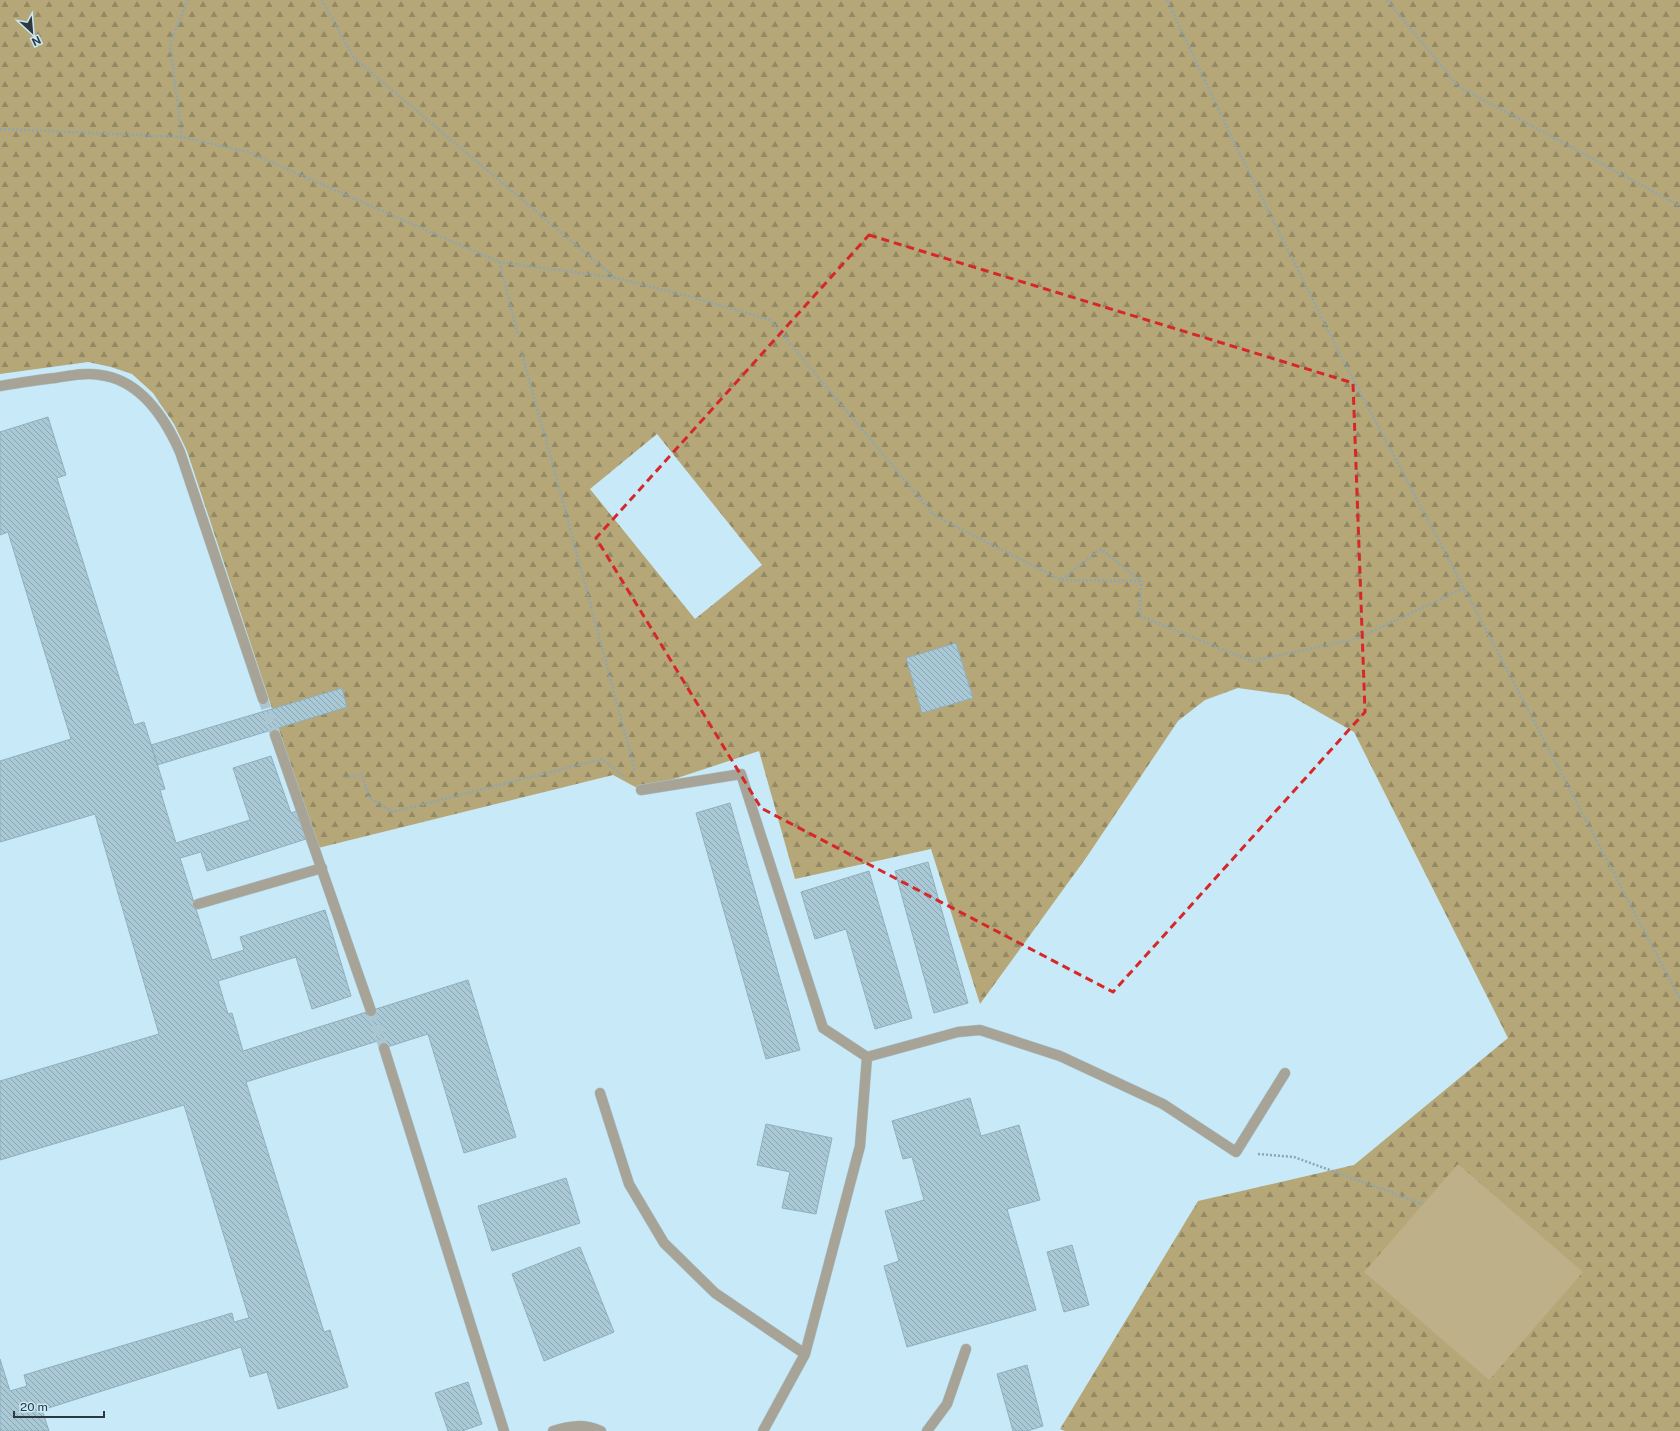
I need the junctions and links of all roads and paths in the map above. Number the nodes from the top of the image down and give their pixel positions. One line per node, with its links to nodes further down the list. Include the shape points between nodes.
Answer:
1 (188, 0): 6 (path, via 170,43)
2 (322, 0): 9 (path, via 354,58)
3 (1167, 0): 15 (path, via 1344,362)
4 (1387, 0): 7 (path, via 1458,86)
5 (0, 129): 6 (path)
6 (182, 137): 8 (path, via 248,152)
7 (1680, 206)
8 (499, 262): 9 (path); 10 (path)
9 (616, 278): 13 (path, via 770,320 934,515)
10 (518, 335)
11 (521, 351): 19 (path)
12 (0, 386): 16 (lane, via 79,374 100,374 132,387 149,401 173,435 180,452)
13 (1061, 580): 14 (path); 14 (path, via 1101,549)
14 (1141, 580): 15 (path, via 1140,616 1252,661 1356,639)
15 (1464, 588): 22 (path)
16 (263, 699)
17 (275, 735): 20 (lane)
18 (344, 778): 19 (path, via 362,774 369,798 394,812 602,759)
19 (640, 790): 25 (lane, via 741,774 823,1028)
20 (322, 868): 21 (lane); 23 (lane)
21 (198, 904)
22 (1680, 999)
23 (371, 1011)
24 (384, 1048): 32 (lane)
25 (867, 1056): 28 (lane, via 958,1032 980,1030 1060,1056 1163,1104); 31 (lane, via 860,1146)
26 (1285, 1073): 28 (lane)
27 (600, 1093): 31 (lane, via 629,1184 664,1243 715,1293)
28 (1236, 1152): 29 (path, via 1294,1157)
29 (1424, 1204)
30 (966, 1349): 36 (lane, via 946,1404)
31 (805, 1354): 35 (lane)
32 (504, 1431)
33 (553, 1431): 34 (lane, via 566,1427 589,1426)
34 (602, 1431)
35 (763, 1431)
36 (927, 1431)

